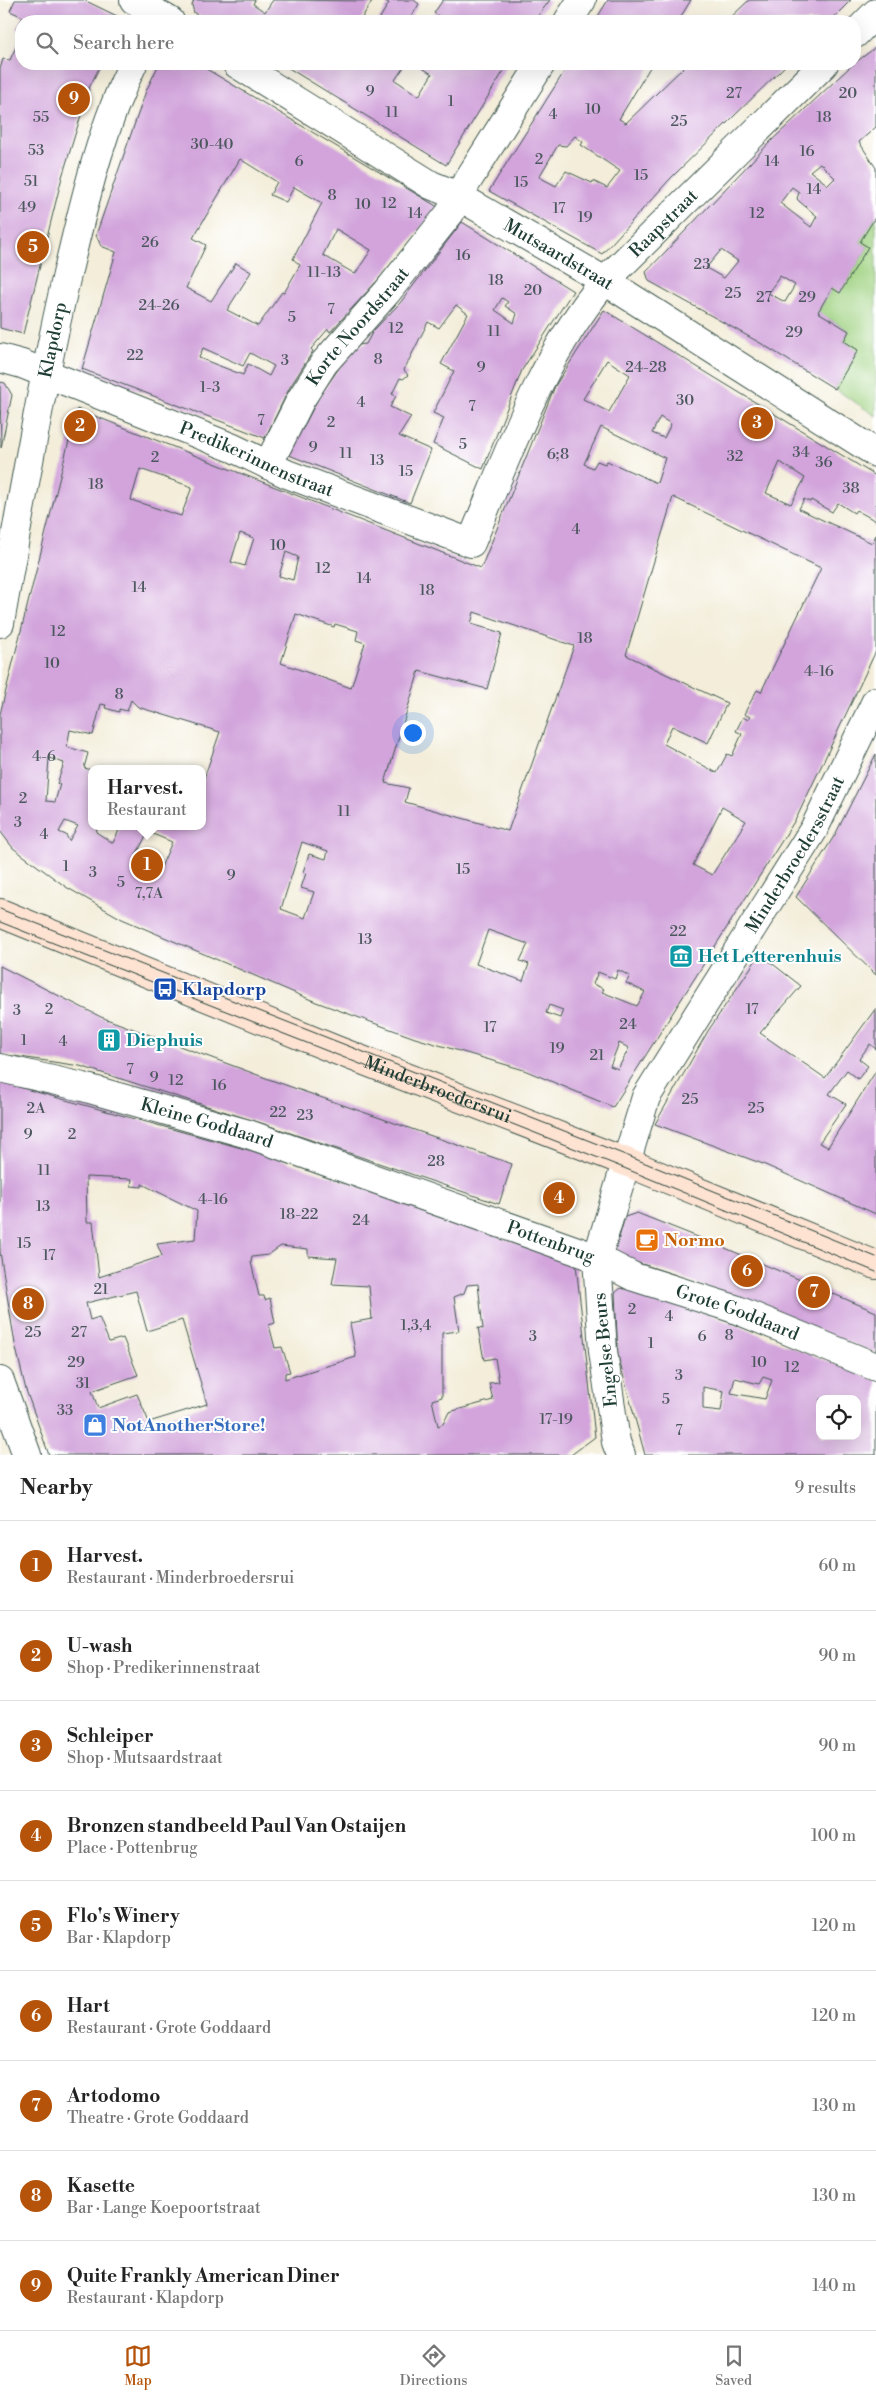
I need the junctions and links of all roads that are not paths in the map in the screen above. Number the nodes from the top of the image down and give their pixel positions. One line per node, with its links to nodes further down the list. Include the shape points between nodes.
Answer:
1 (582, 0): 3 (street)
2 (876, 12): 4 (street)
3 (572, 15)
4 (861, 28)
5 (130, 70): 12 (street, Klapdorp, via 116,99 80,221)
6 (247, 70): 9 (street, Mutsaardstraat, via 431,185)
7 (537, 70): 9 (street, Korte Noordstraat)
8 (818, 70): 10 (street, Raapstraat)
9 (458, 196): 10 (street, Mutsaardstraat); 14 (street, Korte Noordstraat, via 450,213 393,285 324,363)
10 (605, 281): 13 (street, Mutsaardstraat); 15 (street, Raapstraat, via 589,300 544,372)
11 (0, 358): 12 (street, Predikerinnenstraat)
12 (44, 374): 14 (street, Predikerinnenstraat, via 233,448); 16 (street, Klapdorp)
13 (876, 452)
14 (268, 465): 15 (street, Predikerinnenstraat)
15 (471, 543)
16 (0, 623)
17 (876, 701): 20 (street, Minderbroedersstraat, via 814,829 646,1097)
18 (0, 913): 20 (street, Minderbroedersrui, via 336,1050)
19 (0, 1068): 21 (street, Kleine Goddaard, via 83,1087 248,1134)
20 (626, 1162): 22 (street, Pottenbrug); 23 (street, Minderbroedersrui)
21 (410, 1190): 22 (street, Pottenbrug)
22 (597, 1258): 24 (street, Grote Goddaard, via 634,1277 735,1309); 26 (street, Engelse Beurs)
23 (876, 1265)
24 (876, 1367)
25 (0, 1381): 27 (street)
26 (613, 1451)
27 (27, 1455)

